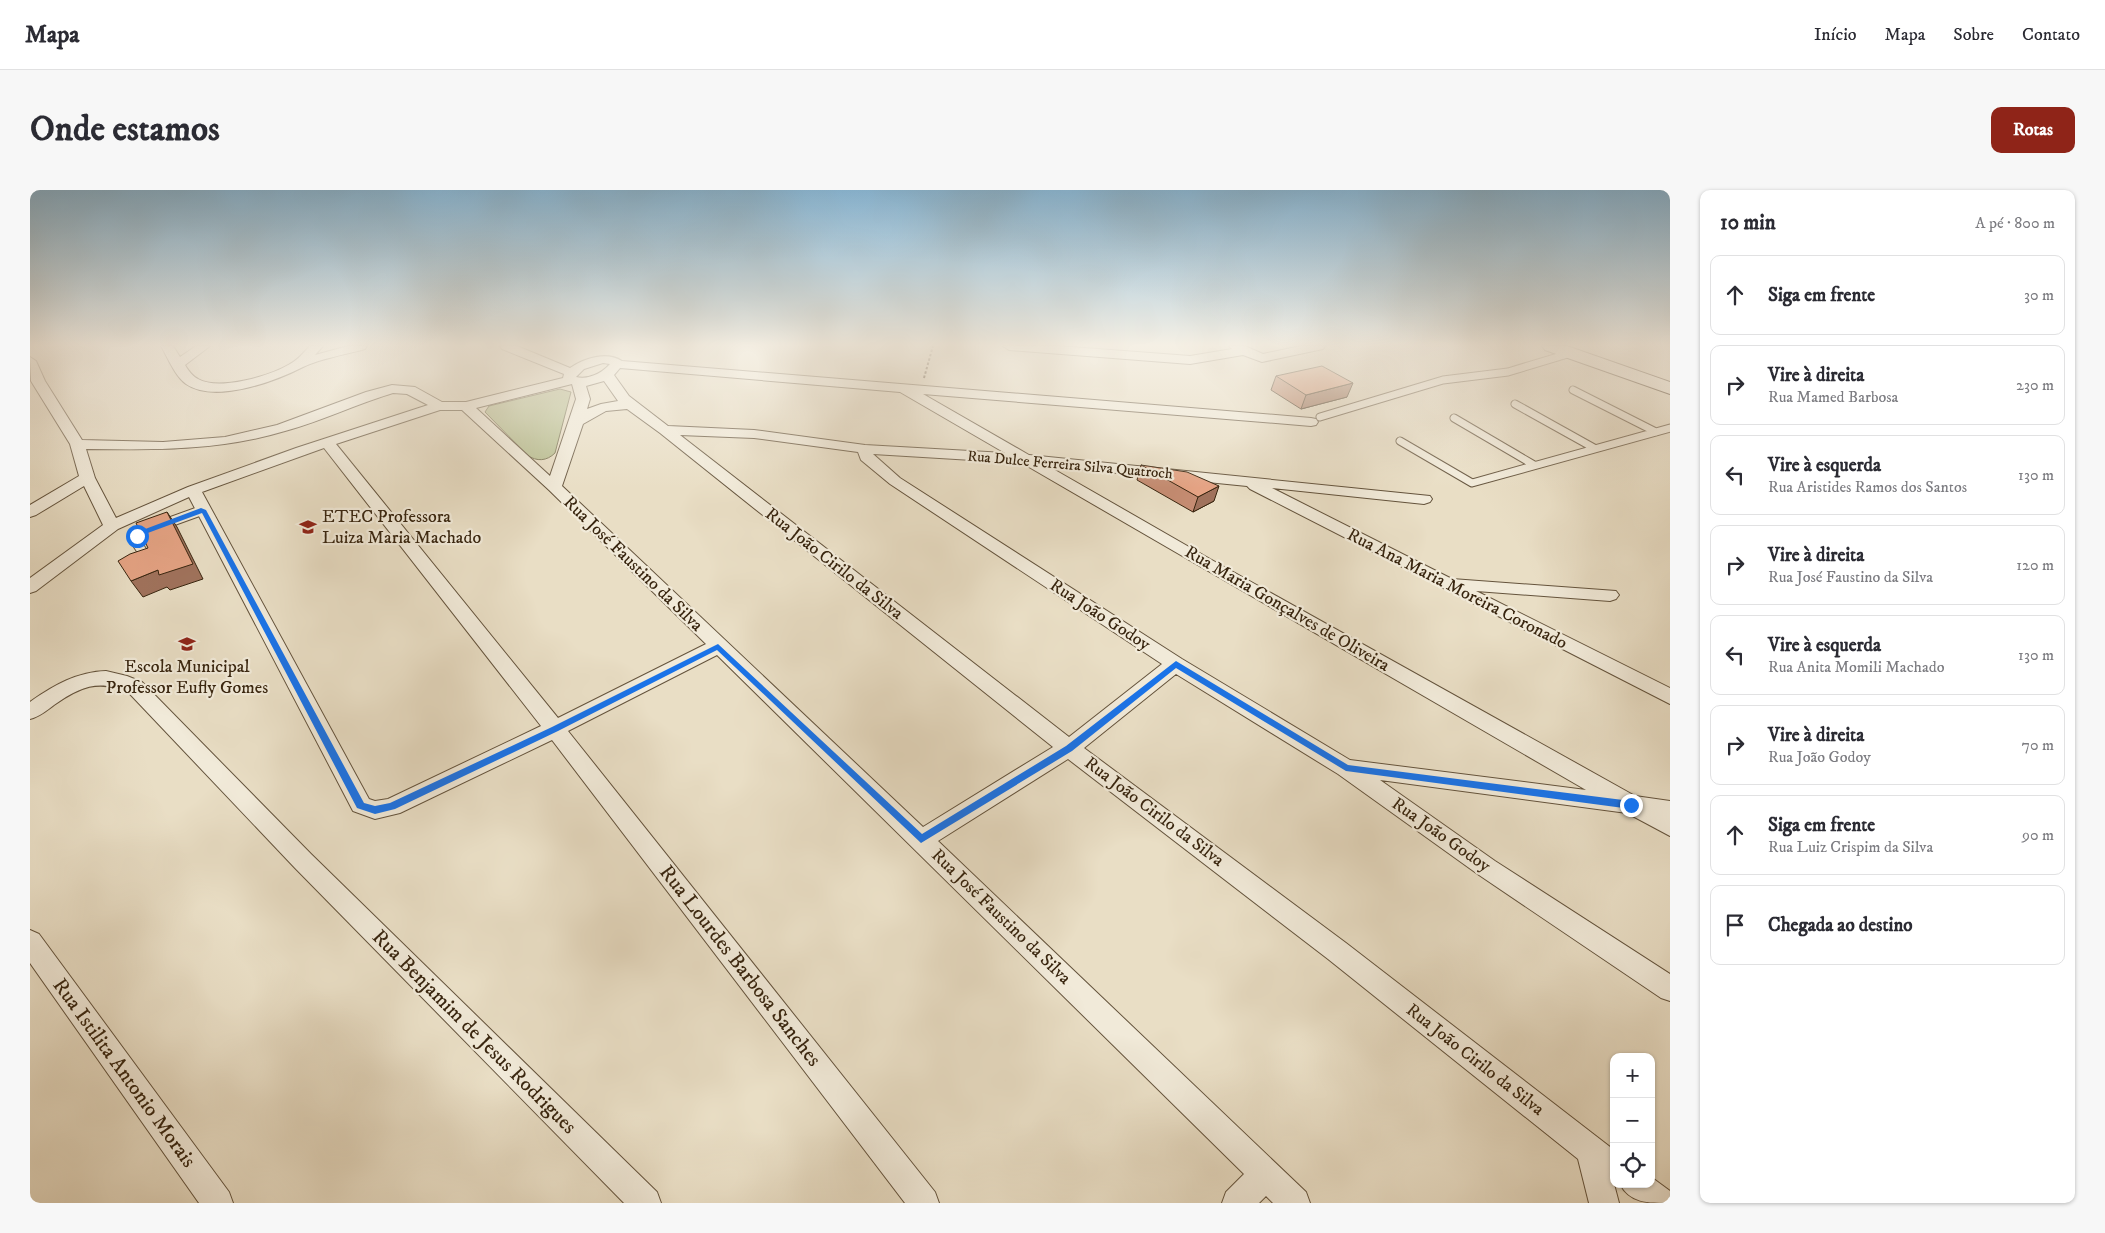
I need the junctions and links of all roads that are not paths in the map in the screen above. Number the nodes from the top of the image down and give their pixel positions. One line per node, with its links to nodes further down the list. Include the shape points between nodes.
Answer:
1 (42, 393): 24 (street)
2 (378, 393): 24 (street, via 282,428 225,441 163,446)
3 (416, 393): 14 (street)
4 (518, 393): 15 (street)
5 (581, 393): 18 (street, via 583,399)
6 (603, 393): 12 (street, Rua João Cirilo da Silva)
7 (618, 393): 12 (street, Rua João Cirilo da Silva)
8 (917, 393): 27 (street, Rua Maria Gonçalves de Oliveira)
9 (958, 393): 17 (street)
10 (1403, 393): 17 (lane)
11 (1579, 393): 21 (lane)
12 (626, 403): 18 (street, via 592,410); 20 (street, Rua João Cirilo da Silva)
13 (1515, 404): 25 (lane)
14 (439, 406): 15 (street); 23 (street)
15 (466, 406): 31 (street, Rua José Faustino da Silva)
16 (1454, 418): 28 (lane)
17 (1316, 419)
18 (577, 422): 31 (street)
19 (1670, 428): 21 (lane)
20 (665, 430): 26 (street, Rua Dulce Ferreira Silva Quatroch, via 754,434); 46 (street, Rua João Cirilo da Silva)
21 (1656, 432): 25 (lane)
22 (1400, 441): 28 (lane, via 1472,483)
23 (327, 443): 32 (street); 45 (street, Rua Lourdes Barbosa Sanches)
24 (78, 444): 29 (street)
25 (1594, 448): 28 (lane)
26 (864, 449): 27 (street, Rua Dulce Ferreira Silva Quatroch); 42 (street, Rua João Godoy, via 866,457 895,481)
27 (1024, 459): 30 (street, Rua Dulce Ferreira Silva Quatroch); 48 (street, Rua Maria Gonçalves de Oliveira)
28 (1534, 465)
29 (87, 478): 35 (street); 36 (street)
30 (1243, 480): 33 (street, Rua Dulce Ferreira Silva Quatroch); 38 (street, Rua Ana Maria Moreira Coronado)
31 (554, 487): 41 (street, Rua José Faustino da Silva)
32 (193, 490): 34 (street); 36 (street)
33 (1424, 499)
34 (203, 510): 37 (lane, via 137,536 136,542); 45 (street, via 360,805 375,810 392,807)
35 (30, 512)
36 (112, 526): 39 (street)
37 (148, 560)
38 (1446, 583): 40 (street); 43 (street, Rua Ana Maria Moreira Coronado)
39 (30, 587)
40 (1610, 595)
41 (718, 646): 45 (street); 51 (street, Rua José Faustino da Silva)
42 (1176, 664): 46 (street); 47 (street, Rua João Godoy)
43 (1670, 697)
44 (30, 712): 58 (street, Rua Benjamim de Jesus Rodrigues, via 74,683 93,677 124,680 135,687 303,861)
45 (555, 729): 59 (street, Rua Lourdes Barbosa Sanches)
46 (1069, 748): 51 (street); 54 (street, Rua João Cirilo da Silva, via 1337,951)
47 (1346, 768): 48 (street); 53 (street, Rua João Godoy, via 1487,868)
48 (1631, 805): 49 (street); 50 (street, Rua Maria Gonçalves de Oliveira)
49 (1670, 810)
50 (1670, 827)
51 (921, 840): 55 (street, Rua José Faustino da Silva)
52 (30, 942): 57 (street, Rua Istilita Antonio Morais)
53 (1670, 989)
54 (1603, 1160): 62 (street)
55 (1265, 1175): 60 (street); 61 (street, Rua José Faustino da Silva)
56 (1640, 1188): 63 (street)
57 (218, 1203)
58 (646, 1203)
59 (924, 1203)
60 (1237, 1203)
61 (1295, 1203)
62 (1604, 1203)
63 (1660, 1203)

